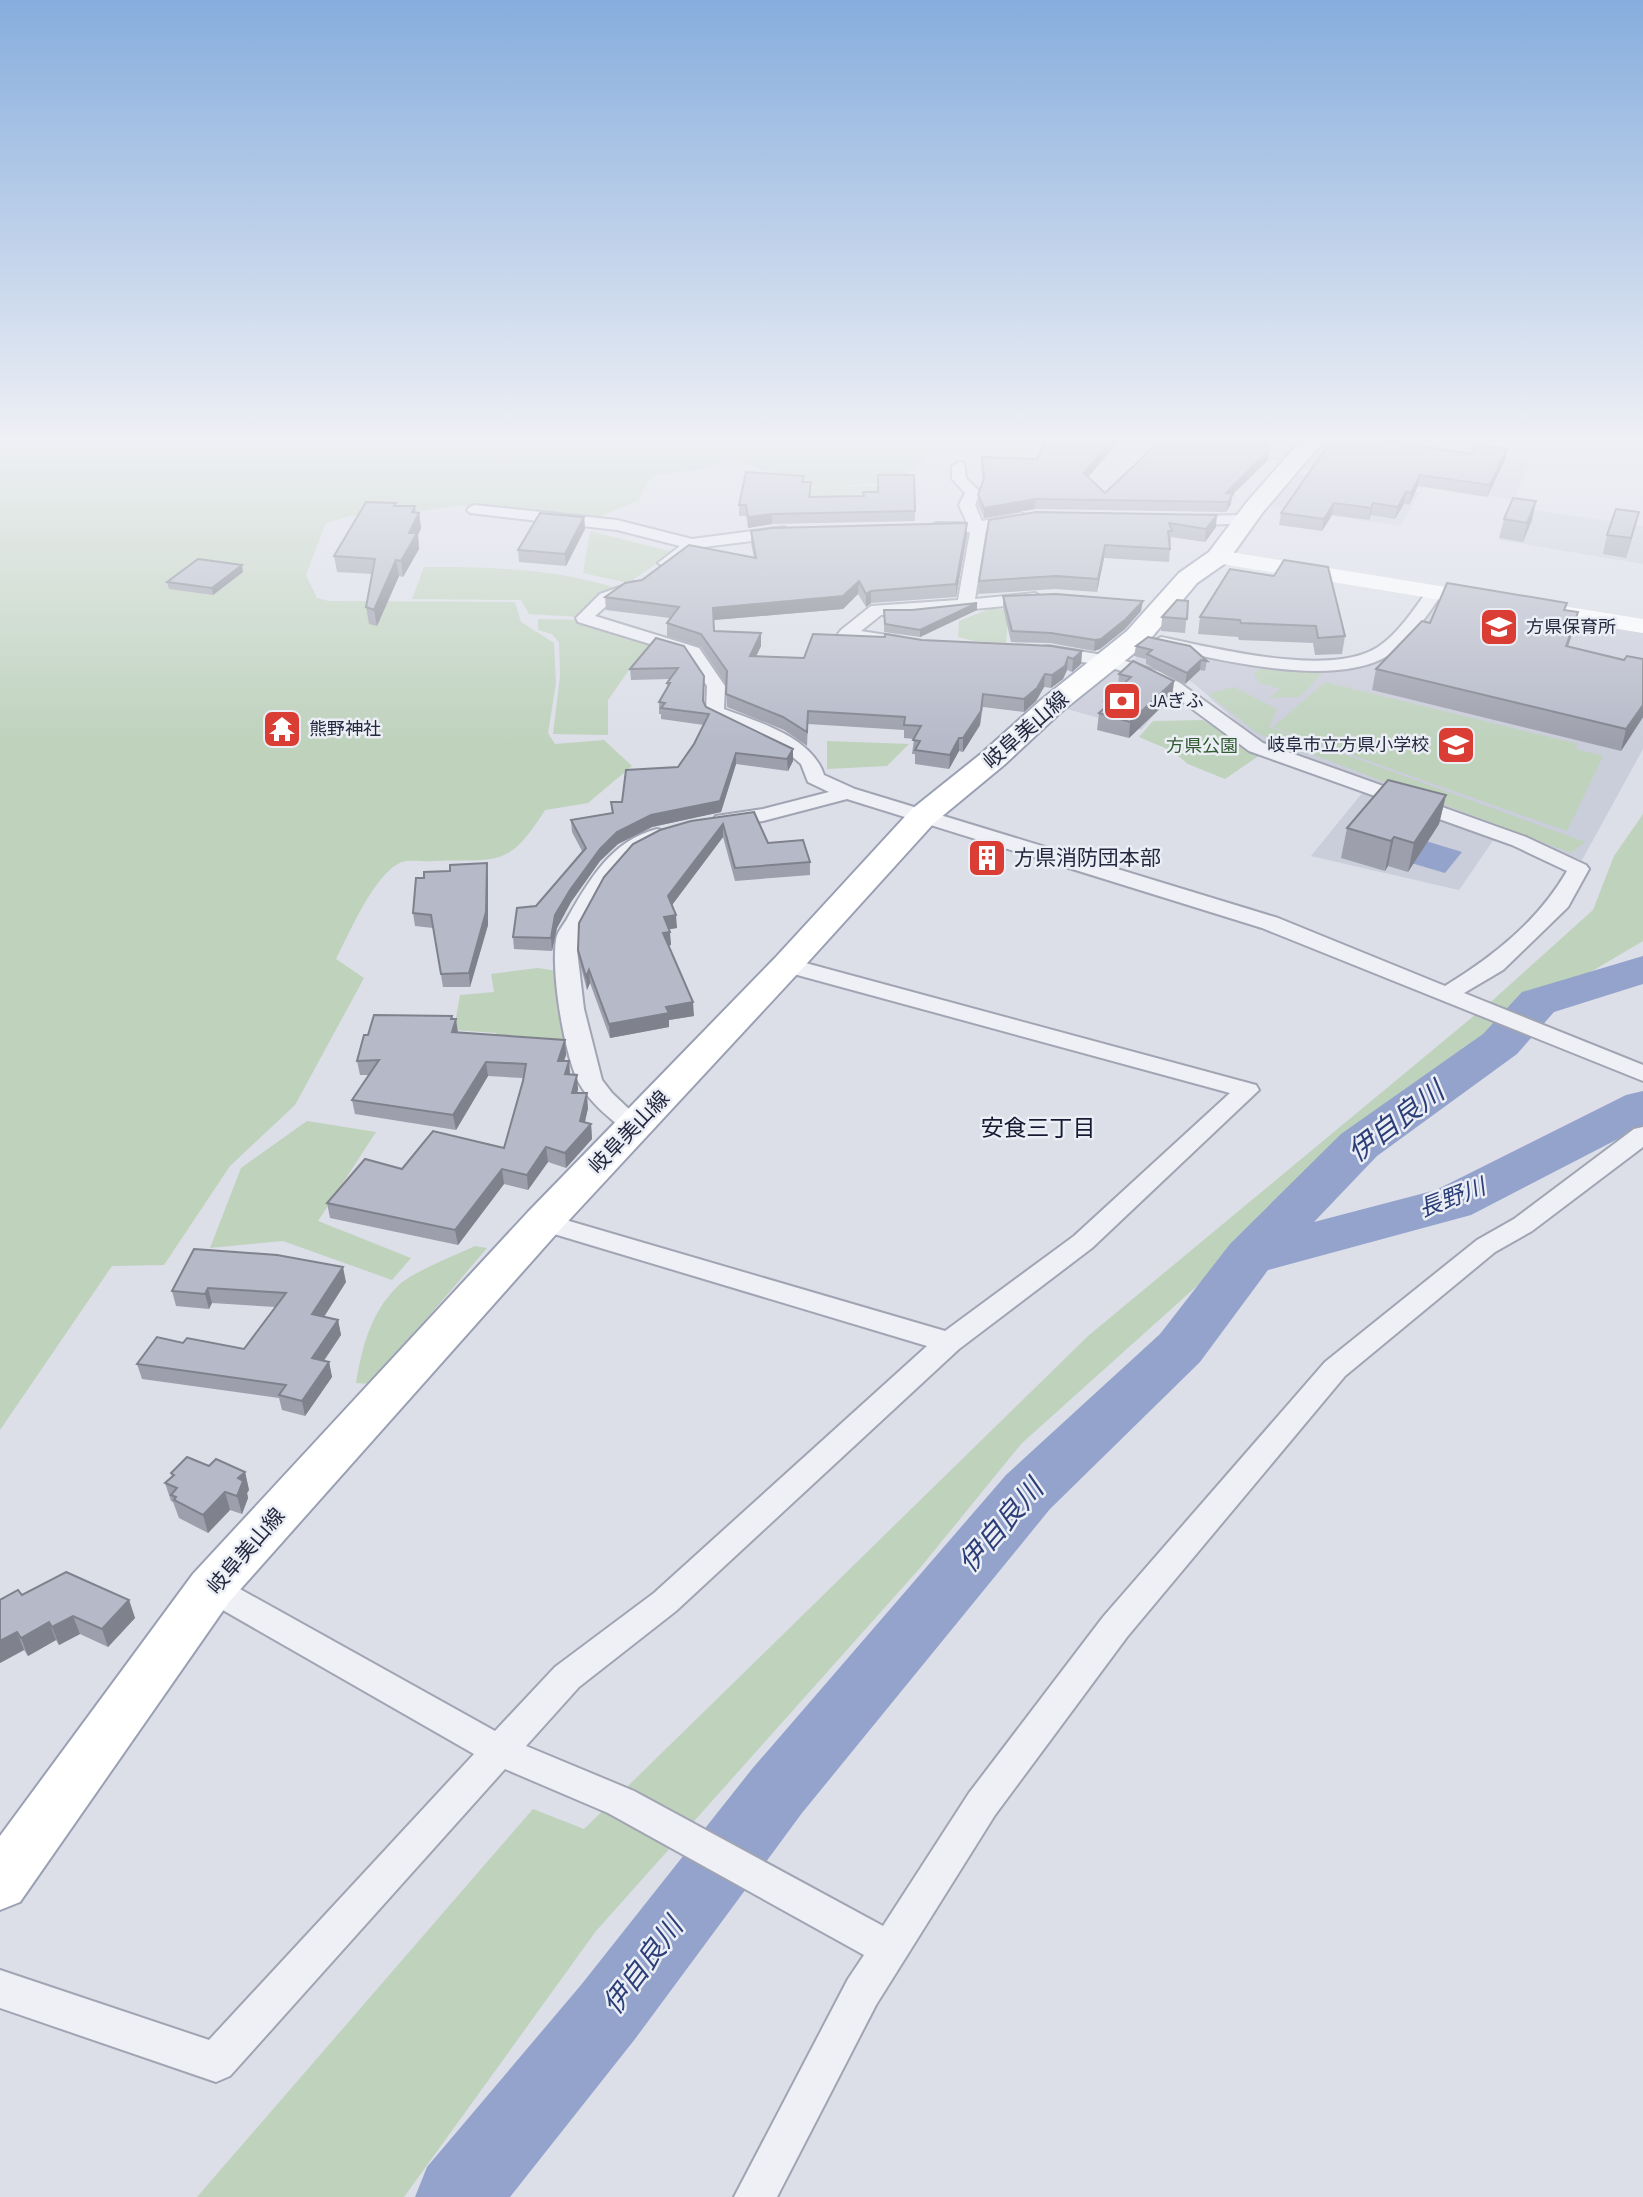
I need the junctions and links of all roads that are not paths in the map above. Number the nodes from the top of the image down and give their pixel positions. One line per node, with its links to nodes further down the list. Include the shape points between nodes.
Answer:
1 (674, 540): 5 (street)
2 (722, 540): 5 (street)
3 (975, 540): 9 (street)
4 (1231, 540): 6 (main road, 岐阜美山線)
5 (692, 544): 14 (street, via 635,587 617,590 594,605 583,618 693,652 716,687 715,712 798,752 809,760 815,778)
6 (1218, 557): 7 (main road); 11 (main road, 岐阜美山線, via 1188,578)
7 (1434, 594): 10 (main road); 11 (street, via 1393,643 1376,656 1354,661 1272,665)
8 (1055, 597): 9 (street)
9 (966, 604): 12 (street, via 877,610 847,634)
10 (1643, 626)
11 (1137, 627): 13 (street, via 1050,651); 15 (main road, 岐阜美山線, via 993,759); 19 (street, via 1152,675 1255,747 1519,841 1579,869 1560,902 1495,965)
12 (910, 643)
13 (1024, 650)
14 (848, 793): 15 (street); 16 (street, via 763,816)
15 (923, 816): 18 (main road, 岐阜美山線); 19 (street, via 1270,923)
16 (701, 823)
17 (677, 829): 21 (street, via 625,851 594,887 568,936 566,964 574,1025 590,1082)
18 (787, 965): 21 (main road, 岐阜美山線); 24 (street, via 1247,1090 1083,1242)
19 (1454, 995): 20 (street)
20 (1638, 1071)
21 (635, 1126): 23 (main road, 岐阜美山線)
22 (1643, 1135): 28 (street, via 1523,1225 1486,1245 1335,1369 1115,1628 982,1804)
23 (543, 1222): 24 (street); 25 (main road, 岐阜美山線)
24 (949, 1342): 26 (street, via 664,1601 567,1677)
25 (211, 1588): 26 (street); 27 (main road, 岐阜美山線)
26 (499, 1751): 28 (street, via 621,1802); 29 (street, via 216,2062)
27 (0, 1883)
28 (889, 1949): 30 (street)
29 (0, 1989)
30 (755, 2197)

